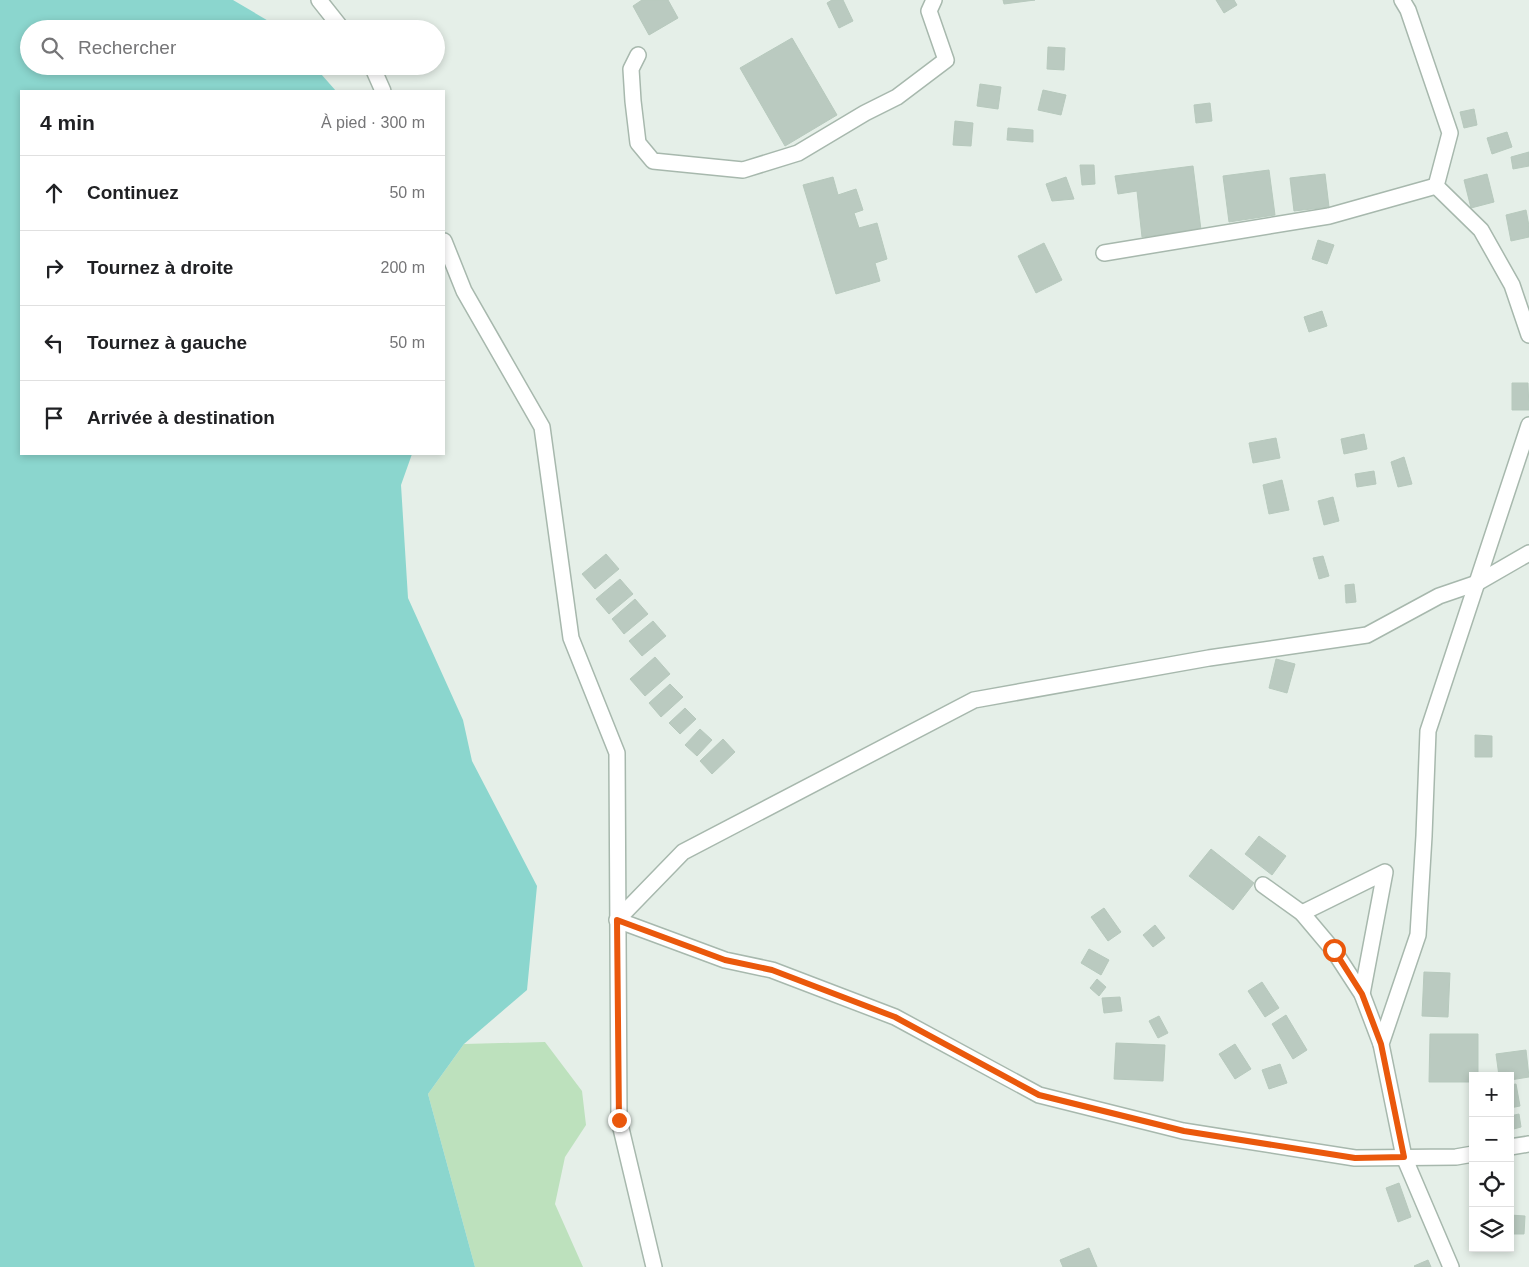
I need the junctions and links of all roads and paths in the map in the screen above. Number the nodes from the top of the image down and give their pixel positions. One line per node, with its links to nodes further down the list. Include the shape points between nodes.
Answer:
1 (318, 0): 4 (street)
2 (934, 0): 5 (street, via 929,12 946,60 897,97 798,153 743,170 653,161 638,143 631,69)
3 (1402, 0): 8 (street, via 1450,133)
4 (335, 20)
5 (638, 55)
6 (376, 75): 7 (street)
7 (383, 90)
8 (1436, 186): 10 (street, via 1329,216); 11 (street, via 1481,230 1512,285)
9 (445, 244): 17 (street, via 464,291 542,427 571,638 617,753)
10 (1104, 253)
11 (1529, 335)
12 (1529, 424): 14 (street)
13 (1529, 553): 14 (street)
14 (1477, 583): 17 (street, via 1438,596 1367,635 1209,658 974,700 683,852); 19 (street, via 1428,731 1418,935)
15 (1263, 884): 16 (street)
16 (1302, 913): 18 (street, via 1334,950); 18 (street, via 1385,872)
17 (617, 920): 23 (street, via 725,960 772,970 895,1017 1039,1095 1184,1131 1355,1158); 24 (street, via 619,1120)
18 (1362, 994): 19 (street)
19 (1381, 1044): 23 (street)
20 (1529, 1144): 21 (street)
21 (1514, 1146)
22 (1469, 1155): 23 (street)
23 (1404, 1157): 25 (street)
24 (654, 1267)
25 (1451, 1267)

